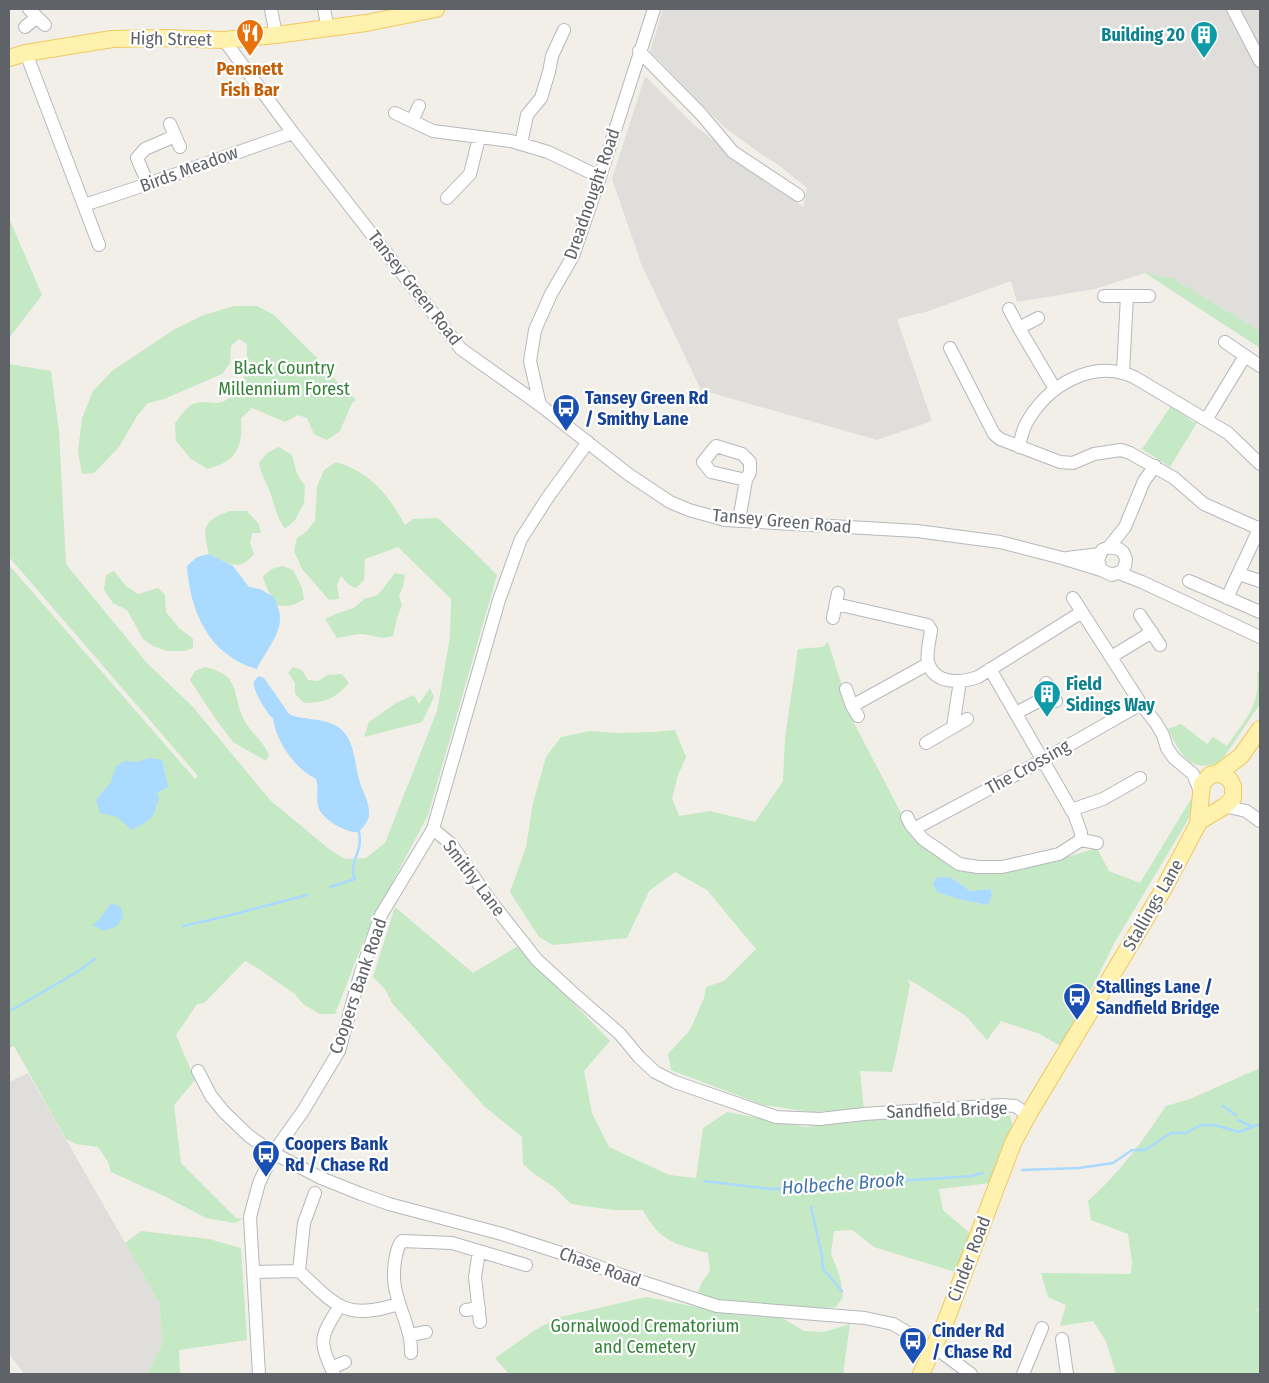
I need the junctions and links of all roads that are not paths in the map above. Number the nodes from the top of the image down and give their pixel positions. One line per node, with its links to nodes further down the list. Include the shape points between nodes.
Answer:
1 (271, 9): 10 (street)
2 (324, 9): 8 (street)
3 (436, 9): 8 (main road, High Street)
4 (654, 9): 14 (street, Dreadnought Road)
5 (1233, 9): 17 (street)
6 (37, 17): 7 (street)
7 (25, 27)
8 (328, 28): 10 (main road, High Street)
9 (564, 30): 24 (street, via 552,41 549,72 541,98 527,115)
10 (276, 36): 12 (main road, High Street)
11 (112, 39): 12 (main road, High Street); 13 (main road, High Street, via 86,35); 15 (main road, High Street)
12 (224, 40): 22 (street, Tansey Green Road)
13 (9, 47)
14 (640, 51): 25 (street, Dreadnought Road); 27 (street, via 701,114 732,152)
15 (26, 53): 16 (main road, High Street); 29 (street)
16 (9, 58)
17 (1260, 61)
18 (419, 106): 20 (street)
19 (395, 112): 20 (street)
20 (412, 121): 23 (street, via 433,131)
21 (170, 124): 26 (street, via 178,142 146,149 137,158)
22 (293, 133): 26 (street, Birds Meadow); 43 (street, Tansey Green Road, via 461,349)
23 (479, 138): 24 (street); 28 (street, via 470,174 454,182)
24 (521, 144): 25 (street, via 548,152)
25 (600, 178): 43 (street, Dreadnought Road, via 572,256 535,330 530,361)
26 (148, 184): 29 (street, Birds Meadow)
27 (798, 195)
28 (447, 198)
29 (84, 205): 30 (street)
30 (99, 245)
31 (1104, 296): 32 (street)
32 (1127, 296): 33 (street); 41 (street)
33 (1149, 296)
34 (1010, 309): 36 (street)
35 (1038, 318): 36 (street)
36 (1019, 328): 42 (street)
37 (1225, 342): 39 (street)
38 (950, 348): 46 (street, via 994,434)
39 (1245, 356): 40 (street); 44 (street)
40 (1260, 366)
41 (1123, 372): 42 (street, via 1108,370 1082,375); 44 (street)
42 (1055, 389): 46 (street, via 1024,426)
43 (540, 405): 45 (street, Tansey Green Road)
44 (1206, 420): 47 (street, via 1228,433)
45 (588, 442): 50 (street, Tansey Green Road, via 670,502 725,520); 94 (street, Smithy Lane, via 521,539 499,600)
46 (1019, 447): 48 (street, via 1060,462 1073,463 1094,454 1121,450)
47 (1260, 464)
48 (1155, 466): 51 (street, via 1144,481); 52 (street, via 1204,504)
49 (746, 480): 50 (street)
50 (739, 520): 54 (street, Tansey Green Road, via 917,531 1000,542)
51 (1125, 527): 53 (street); 55 (street)
52 (1260, 528): 57 (street)
53 (1104, 550): 54 (street, Tansey Green Road); 55 (street, Tansey Green Road, via 1119,549); 56 (street, via 1098,564)
54 (1062, 558): 56 (street, Tansey Green Road)
55 (1123, 562): 56 (street, Tansey Green Road, via 1112,575); 67 (street, Tansey Green Road, via 1142,582)
56 (1101, 570)
57 (1239, 574): 59 (street); 61 (street)
58 (1189, 581): 61 (street)
59 (1260, 581)
60 (1073, 598): 62 (street)
61 (1227, 598): 63 (street)
62 (1082, 612): 69 (street); 71 (street)
63 (1260, 612)
64 (1140, 615): 66 (street)
65 (833, 618): 70 (street, via 837,599 928,625 931,630)
66 (1152, 632): 68 (street); 69 (street)
67 (1260, 637)
68 (1160, 645)
69 (1111, 657): 75 (street)
70 (928, 664): 72 (street, via 938,678); 73 (street, via 855,711)
71 (990, 669): 72 (street, via 978,677); 76 (street)
72 (960, 681): 78 (street)
73 (846, 689)
74 (1051, 692): 76 (street)
75 (1141, 704): 82 (street, The Crossing); 83 (street, via 1156,723 1170,753)
76 (1016, 713): 82 (street)
77 (967, 719): 78 (street)
78 (953, 727): 80 (street)
79 (1260, 728): 81 (main road)
80 (926, 743)
81 (1241, 756): 84 (main road); 86 (main road)
82 (1043, 760): 89 (street); 95 (street, The Crossing)
83 (1193, 774): 84 (street); 87 (street)
84 (1214, 775): 86 (main road, via 1224,775); 87 (main road, via 1202,784)
85 (1140, 778): 89 (street, via 1129,791)
86 (1234, 789): 88 (main road, via 1233,798); 90 (street)
87 (1201, 793): 88 (main road, via 1209,806); 92 (main road, Stallings Lane)
88 (1223, 806): 90 (street); 92 (main road, Stallings Lane)
89 (1071, 810): 96 (street)
90 (1246, 811): 93 (street)
91 (907, 816): 95 (street)
92 (1200, 821): 100 (main road, Stallings Lane, via 1163,890)
93 (1260, 821)
94 (433, 829): 99 (street, Smithy Lane, via 451,844 537,960 620,1034 639,1058 656,1072 675,1082 776,1117 820,1119); 102 (street, Coopers Bank Road, via 381,915 339,1051 303,1112)
95 (914, 829): 96 (street, via 959,864 978,867 1002,867 1059,854)
96 (1082, 840): 97 (street)
97 (1097, 843)
98 (198, 1071): 102 (street, Chase Road, via 224,1112)
99 (864, 1114): 100 (street, Sandfield Bridge, via 1002,1104 1015,1106)
100 (1028, 1115): 101 (main road, Stallings Lane)
101 (1013, 1143): 104 (main road, Sandfield Bridge)
102 (273, 1154): 108 (street, Coopers Bank Road, via 259,1183 250,1217); 118 (street, Chase Road, via 371,1198 561,1253 717,1306 865,1318 893,1324 923,1346)
103 (315, 1193): 107 (street, via 304,1223)
104 (992, 1199): 118 (main road, Cinder Road, via 945,1323)
105 (479, 1251): 106 (street); 109 (street, via 452,1243 402,1241 393,1268); 111 (street, via 475,1277)
106 (526, 1265)
107 (299, 1271): 108 (street); 110 (street)
108 (253, 1272): 122 (street, Coopers Bank Road)
109 (398, 1304): 110 (street, via 362,1312); 116 (street)
110 (339, 1307): 121 (street, via 324,1332 322,1344)
111 (479, 1308): 112 (street); 113 (street)
112 (466, 1310)
113 (480, 1322)
114 (1042, 1328): 125 (street)
115 (426, 1332): 116 (street)
116 (410, 1336): 119 (street)
117 (1062, 1339): 126 (street)
118 (932, 1348): 123 (main road, Cinder Road); 124 (street, Chase Road)
119 (411, 1353)
120 (345, 1362): 121 (street)
121 (333, 1371)
122 (259, 1374)
123 (921, 1374)
124 (971, 1374)
125 (1023, 1374)
126 (1068, 1374)

